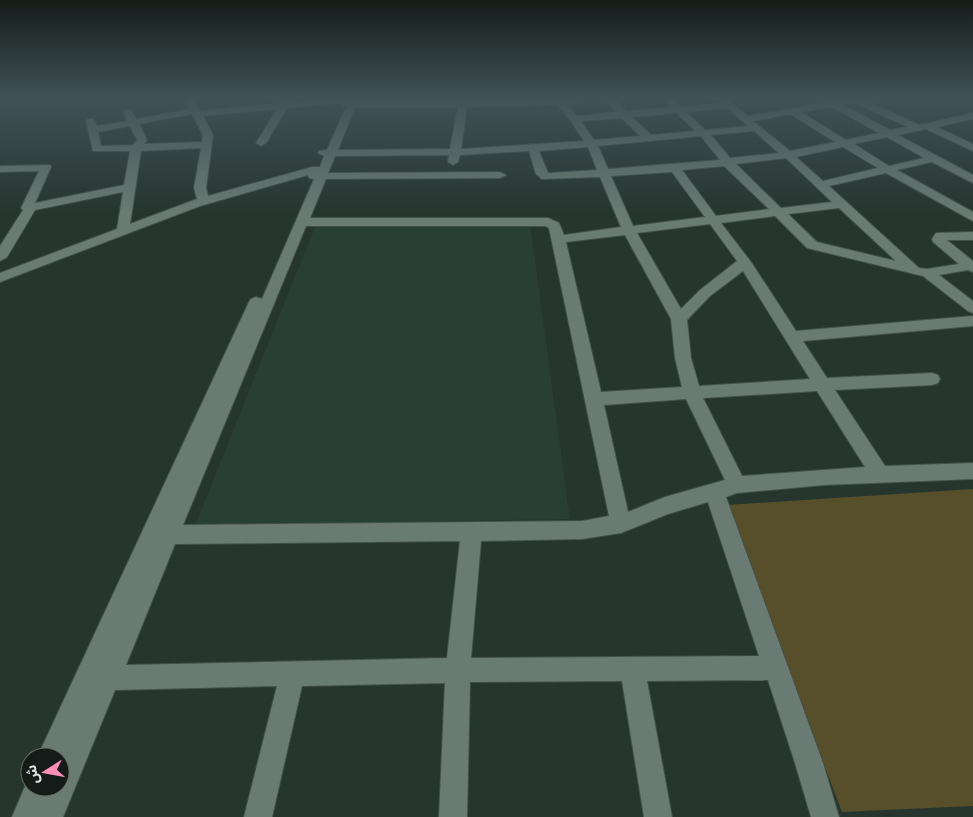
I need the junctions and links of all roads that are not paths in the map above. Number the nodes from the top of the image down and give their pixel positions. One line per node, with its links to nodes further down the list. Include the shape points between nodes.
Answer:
1 (95, 137): 20 (street, via 97,149)
2 (141, 137): 20 (street)
3 (208, 137): 19 (street)
4 (265, 137): 17 (street)
5 (333, 137): 27 (street)
6 (458, 137): 23 (street)
7 (587, 137): 18 (street)
8 (670, 137): 15 (street)
9 (707, 137): 26 (street)
10 (767, 137): 24 (street)
11 (838, 137): 16 (street)
12 (868, 137): 16 (street)
13 (894, 137): 25 (street)
14 (947, 137): 22 (street)
15 (649, 139): 18 (street)
16 (846, 142): 24 (street); 31 (street)
17 (261, 143)
18 (592, 144): 21 (street); 33 (street)
19 (207, 145): 20 (street); 39 (street, via 200,188)
20 (136, 148): 38 (street)
21 (533, 148): 23 (street); 33 (street, via 546,177)
22 (973, 148)
23 (455, 152): 27 (street); 34 (street)
24 (788, 155): 26 (street); 37 (street)
25 (932, 159): 31 (street); 32 (street)
26 (728, 162): 29 (street); 42 (street)
27 (321, 165): 34 (street); 39 (street); 45 (street); 69 (street)
28 (966, 166): 32 (street)
29 (675, 168): 33 (street); 44 (street)
30 (0, 169): 41 (street, via 46,167 26,207)
31 (887, 169): 37 (street); 43 (street)
32 (952, 169): 36 (street)
33 (604, 174): 47 (street)
34 (450, 175): 35 (street)
35 (500, 175)
36 (973, 180)
37 (819, 185): 40 (street)
38 (130, 187): 41 (street); 46 (street)
39 (204, 200): 46 (street)
40 (841, 204): 42 (street); 53 (street)
41 (30, 208): 50 (street)
42 (779, 213): 44 (street); 53 (street, via 815,247)
43 (973, 217)
44 (714, 220): 47 (street); 51 (street)
45 (302, 222): 49 (street, via 548,222 555,226); 69 (street)
46 (123, 229): 55 (street)
47 (629, 231): 49 (street); 57 (street)
48 (973, 236): 52 (street, via 942,236 938,239)
49 (559, 239): 63 (street)
50 (0, 256)
51 (744, 262): 57 (street, via 704,293); 59 (street)
52 (972, 267): 54 (street)
53 (913, 270): 54 (street)
54 (927, 273): 56 (street)
55 (0, 278)
56 (973, 308)
57 (679, 319): 62 (street, via 683,358)
58 (973, 322): 59 (street)
59 (792, 337): 61 (street)
60 (932, 379): 61 (street)
61 (823, 384): 62 (street); 65 (street)
62 (692, 393): 63 (street); 66 (street)
63 (593, 399): 67 (street)
64 (973, 471): 65 (street)
65 (880, 475): 66 (street, via 824,477)
66 (726, 488): 67 (street, via 665,506); 70 (street)
67 (621, 524): 68 (street, via 582,530)
68 (471, 531): 69 (street); 72 (street)
69 (160, 535): 74 (street); 75 (street)
70 (774, 668): 71 (street); 82 (street)
71 (632, 669): 72 (street); 81 (street)
72 (458, 670): 73 (street); 80 (street)
73 (293, 674): 74 (street); 79 (street)
74 (108, 678): 78 (street)
75 (57, 747)
76 (35, 797): 77 (street)
77 (26, 817)
78 (49, 817)
79 (258, 817)
80 (453, 817)
81 (658, 817)
82 (825, 817)

